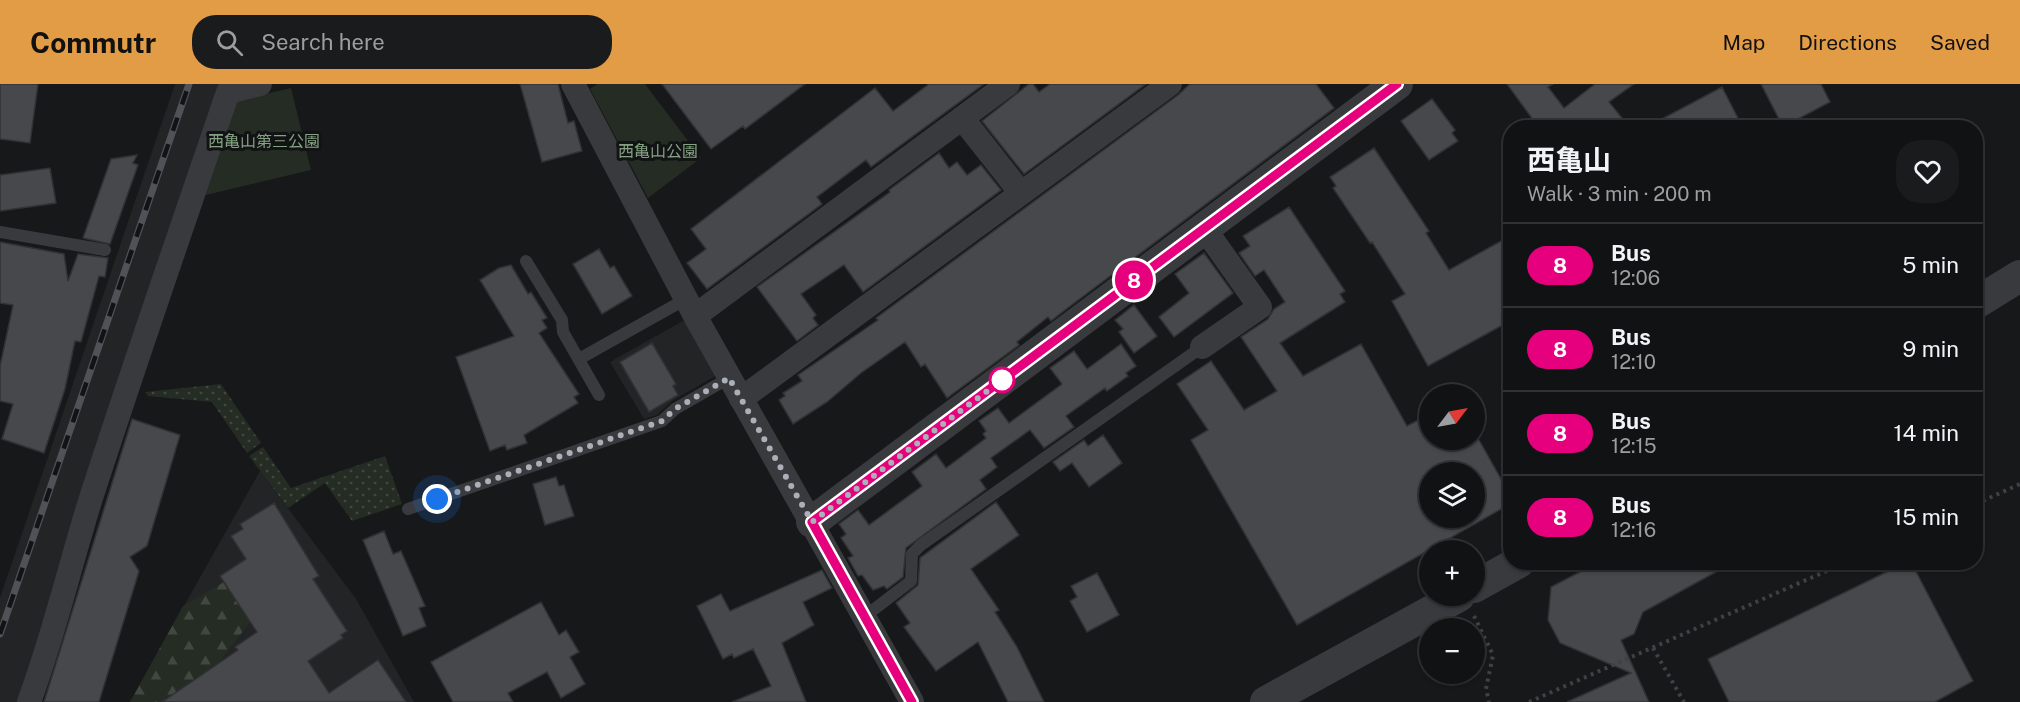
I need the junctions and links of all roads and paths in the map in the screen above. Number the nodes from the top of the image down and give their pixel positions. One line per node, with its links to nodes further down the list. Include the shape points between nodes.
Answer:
1 (260, 84): 6 (street)
2 (573, 84): 15 (street)
3 (1008, 84): 7 (street)
4 (1170, 84): 8 (street)
5 (1397, 84): 9 (street)
6 (229, 88): 32 (street, via 103,461)
7 (962, 118): 8 (street); 15 (street)
8 (1021, 193): 20 (street)
9 (1204, 228): 16 (street, via 1260,307); 24 (street)
10 (0, 232): 11 (lane)
11 (105, 250)
12 (526, 261): 17 (lane, via 562,320 563,332)
13 (2020, 276): 14 (street)
14 (1983, 299)
15 (691, 307): 17 (lane); 18 (street)
16 (1202, 347): 30 (lane, via 921,545 912,554 911,581)
17 (579, 359): 19 (lane)
18 (729, 378): 20 (street); 23 (lane, via 675,409 662,421)
19 (599, 395)
20 (741, 399): 24 (street)
21 (2020, 484): 22 (path)
22 (1983, 501)
23 (408, 509)
24 (812, 522): 30 (street)
25 (1508, 570): 27 (street)
26 (1826, 570): 31 (path)
27 (1485, 586)
28 (1452, 606): 34 (street)
29 (1472, 606): 35 (path, via 1493,655 1486,689)
30 (864, 617): 33 (street)
31 (1653, 648): 36 (path); 37 (path)
32 (29, 702)
33 (912, 702)
34 (1266, 702)
35 (1489, 702)
36 (1529, 702)
37 (1684, 702)

